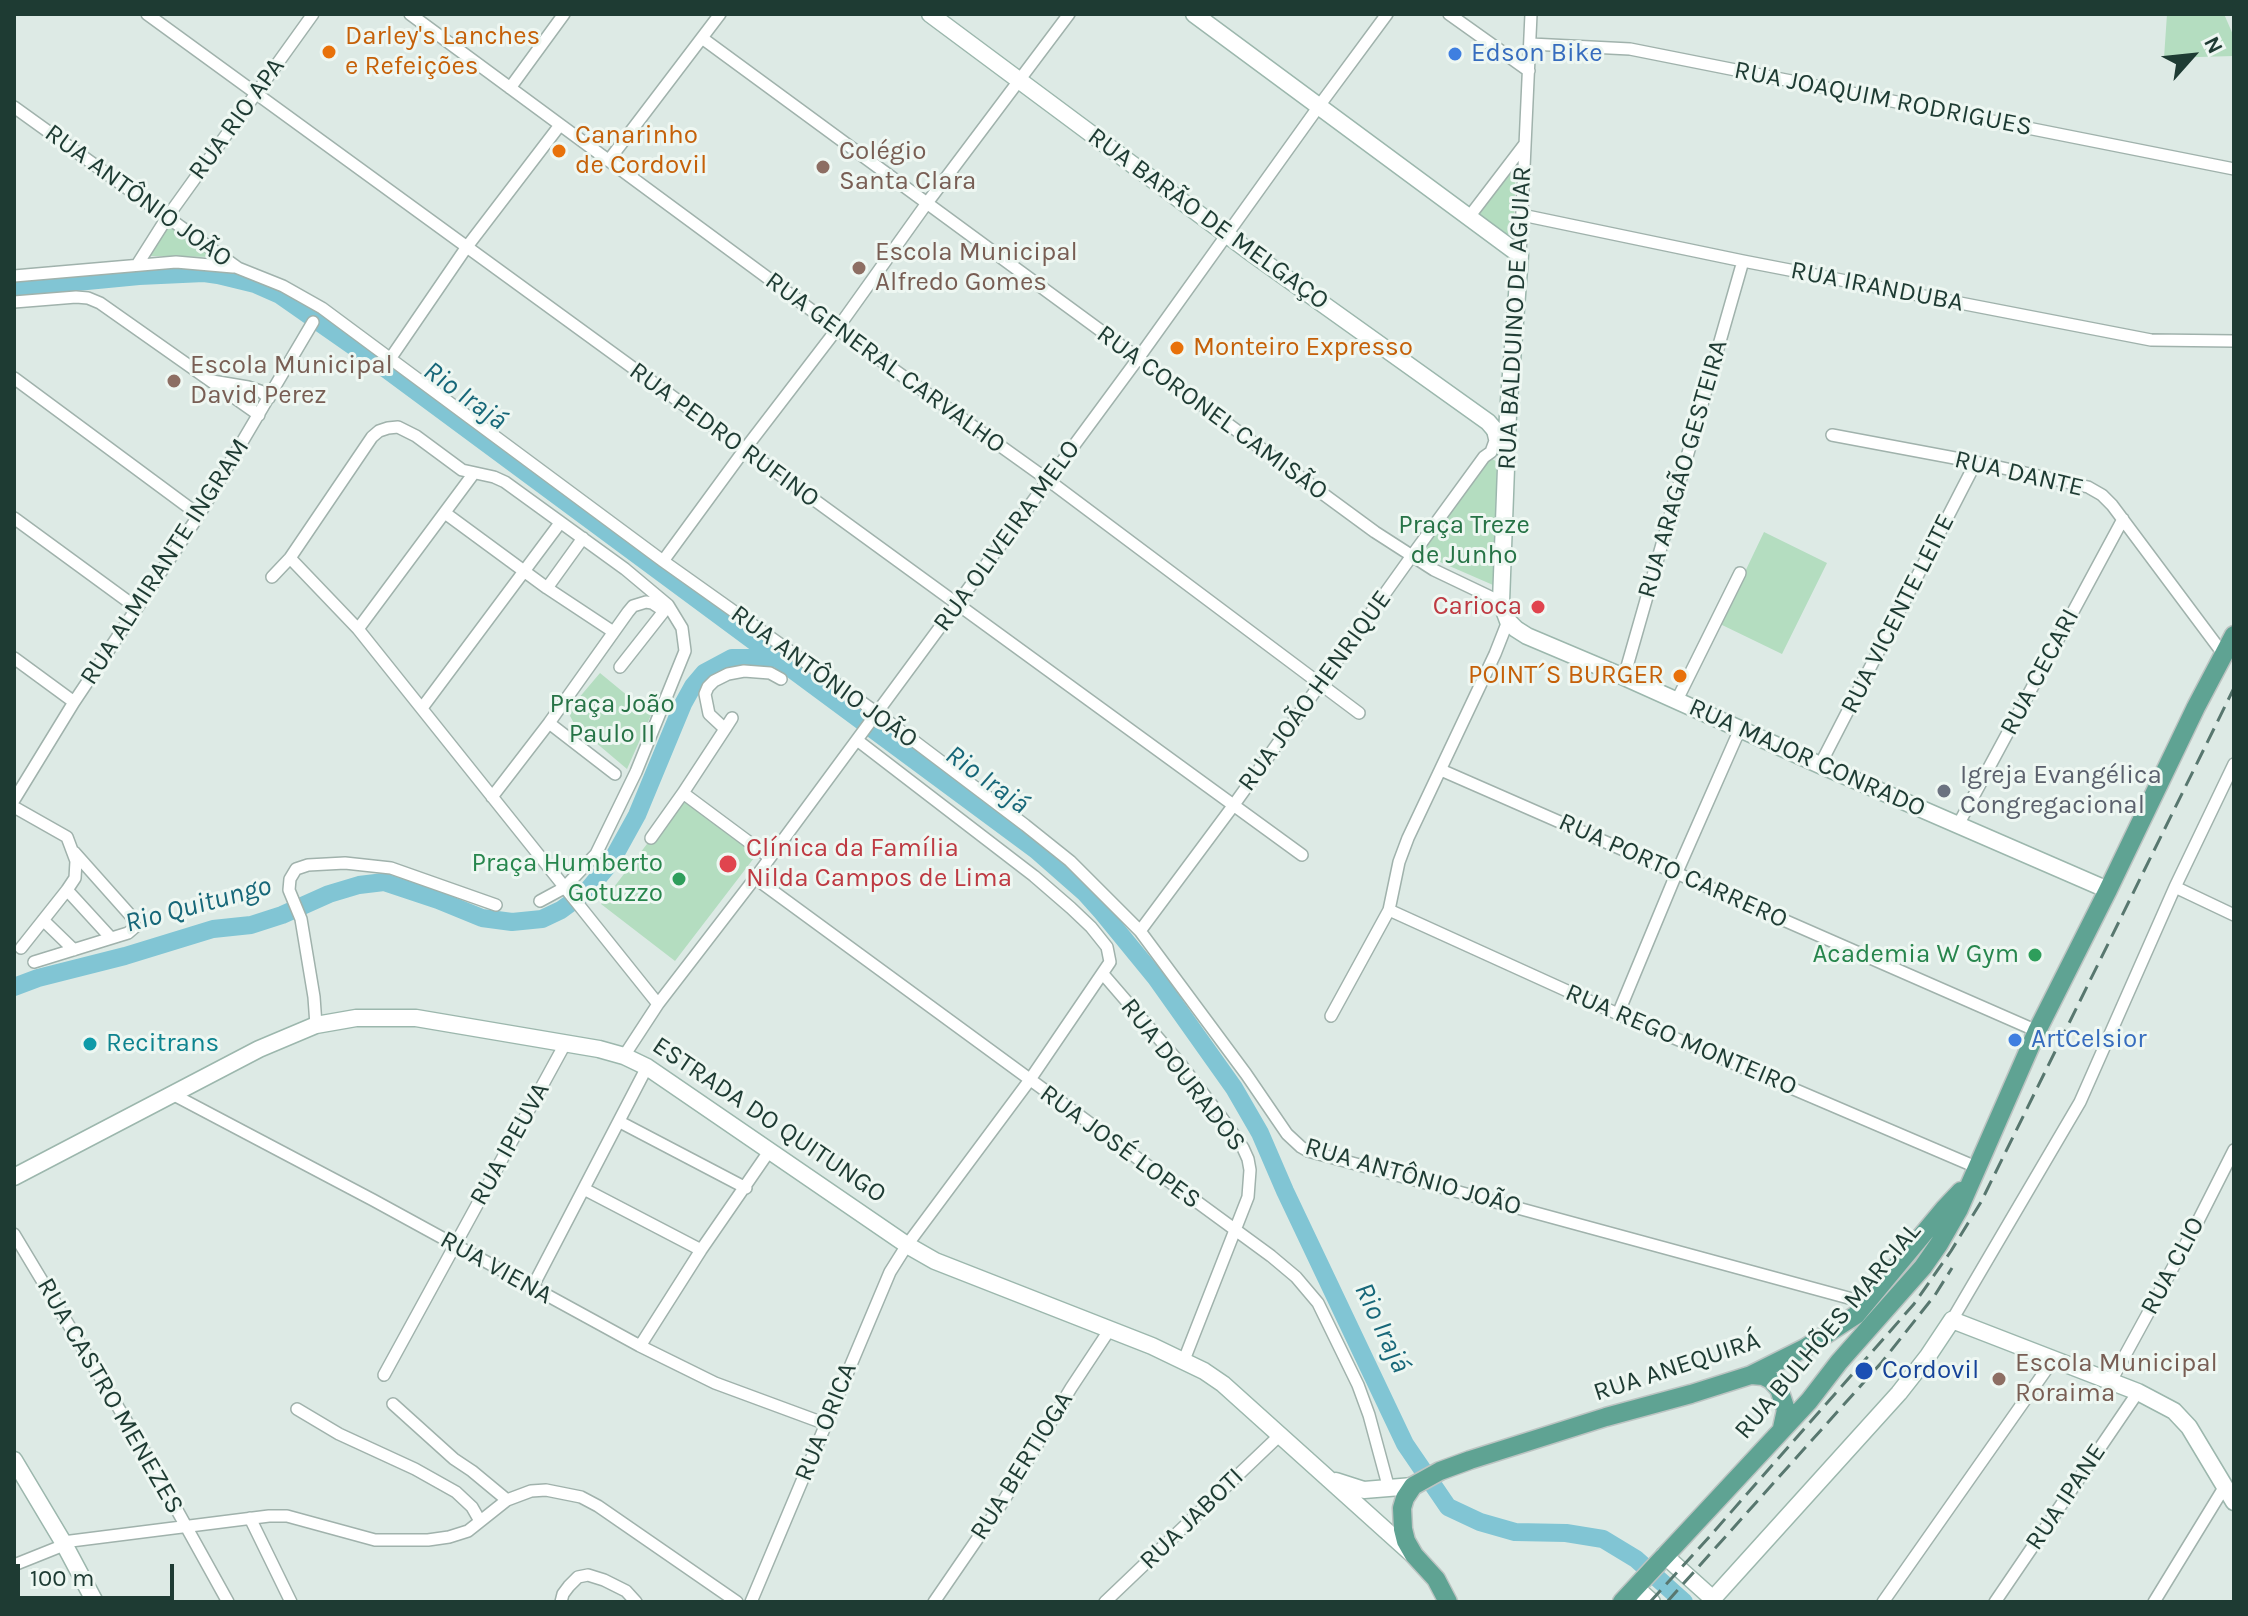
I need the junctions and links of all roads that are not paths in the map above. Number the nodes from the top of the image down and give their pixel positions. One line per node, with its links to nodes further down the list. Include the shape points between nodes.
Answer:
1 (147, 14): 17 (street, RUA PEDRO RUFINO)
2 (313, 14): 17 (street, RUA RIO APA)
3 (410, 14): 16 (street, RUA GENERAL CARVALHO)
4 (564, 14): 16 (street)
5 (720, 14): 12 (street)
6 (930, 14): 15 (street, RUA BARÃO DE MELGAÇO)
7 (1069, 14): 15 (street)
8 (1194, 14): 18 (street)
9 (1387, 14): 18 (street, RUA OLIVEIRA MELO)
10 (1449, 14): 14 (street)
11 (1531, 14): 13 (street, RUA BALDUINO DE AGUIAR)
12 (702, 38): 22 (street); 24 (street, RUA CORONEL CAMISÃO)
13 (1531, 44): 14 (street, RUA BALDUINO DE AGUIAR); 23 (street, RUA JOAQUIM RODRIGUES, via 1630,49)
14 (1529, 71): 21 (street, RUA BALDUINO DE AGUIAR)
15 (1021, 81): 24 (street); 28 (street, RUA BARÃO DE MELGAÇO)
16 (510, 88): 20 (street, RUA GENERAL CARVALHO)
17 (255, 93): 26 (street, RUA RIO APA); 29 (street, RUA PEDRO RUFINO)
18 (1319, 106): 27 (street); 28 (street, RUA OLIVEIRA MELO)
19 (14, 107): 26 (street, RUA ANTÔNIO JOÃO)
20 (560, 125): 22 (street, RUA GENERAL CARVALHO); 29 (street)
21 (1524, 144): 25 (street, RUA BALDUINO DE AGUIAR); 27 (street)
22 (609, 160): 37 (street, RUA GENERAL CARVALHO)
23 (2234, 169)
24 (927, 203): 37 (street); 40 (street, RUA CORONEL CAMISÃO)
25 (1522, 215): 30 (street, RUA BALDUINO DE AGUIAR); 31 (street, RUA IRANDUBA)
26 (168, 216): 32 (street, RUA RIO APA); 33 (street, RUA ANTÔNIO JOÃO)
27 (1469, 217): 30 (street)
28 (1226, 234): 40 (street, RUA OLIVEIRA MELO); 46 (street, RUA BARÃO DE MELGAÇO)
29 (466, 248): 39 (street); 49 (street, RUA PEDRO RUFINO)
30 (1520, 255): 44 (street, RUA BALDUINO DE AGUIAR)
31 (1743, 261): 38 (street, RUA IRANDUBA, via 2151,340); 77 (street, RUA ARAGÃO GESTEIRA)
32 (137, 265): 33 (street); 34 (street)
33 (238, 268): 39 (street, RUA ANTÔNIO JOÃO, via 322,308)
34 (14, 276)
35 (14, 302): 42 (street, via 92,299)
36 (313, 322): 43 (street, RUA ALMIRANTE INGRAM)
37 (837, 329): 49 (street); 52 (street, RUA GENERAL CARVALHO)
38 (2234, 341)
39 (390, 359): 61 (street, RUA ANTÔNIO JOÃO)
40 (1137, 360): 52 (street, RUA OLIVEIRA MELO); 59 (street, RUA CORONEL CAMISÃO)
41 (14, 378): 54 (street)
42 (207, 380): 43 (street, via 248,387); 45 (street)
43 (269, 398): 45 (street, RUA ALMIRANTE INGRAM)
44 (1508, 414): 46 (street); 48 (street, RUA BALDUINO DE AGUIAR)
45 (259, 415): 54 (street, RUA ALMIRANTE INGRAM)
46 (1490, 424): 48 (street, RUA BARÃO DE MELGAÇO)
47 (1832, 435): 50 (street, RUA DANTE)
48 (1501, 448): 59 (street, RUA JOÃO HENRIQUE, via 1484,457); 66 (street, RUA BALDUINO DE AGUIAR)
49 (745, 449): 61 (street); 67 (street, RUA PEDRO RUFINO)
50 (1976, 462): 56 (street, RUA DANTE, via 2088,487); 91 (street, RUA VICENTE LEITE)
51 (474, 473): 53 (street); 57 (street, via 505,482); 60 (street, via 398,427 379,431)
52 (1048, 480): 67 (street, RUA OLIVEIRA MELO); 79 (street, RUA GENERAL CARVALHO)
53 (445, 513): 62 (street); 71 (street)
54 (199, 515): 68 (street, RUA ALMIRANTE INGRAM)
55 (14, 518): 68 (street)
56 (2123, 519): 74 (street, RUA DANTE); 100 (street, RUA CECARI)
57 (560, 523): 58 (street); 62 (street)
58 (583, 538): 65 (street); 69 (street)
59 (1411, 557): 66 (street, RUA CORONEL CAMISÃO); 79 (street, RUA JOÃO HENRIQUE)
60 (290, 558): 64 (street); 71 (street)
61 (663, 561): 84 (street, RUA ANTÔNIO JOÃO)
62 (525, 572): 65 (street); 82 (street)
63 (1740, 573): 80 (street)
64 (272, 577)
65 (547, 588): 72 (street)
66 (1501, 602): 70 (street, RUA BALDUINO DE AGUIAR)
67 (956, 605): 84 (street, RUA OLIVEIRA MELO); 98 (street, RUA PEDRO RUFINO)
68 (137, 608): 81 (street, RUA ALMIRANTE INGRAM)
69 (666, 608): 72 (street, via 640,603); 76 (street); 110 (street, via 682,628 681,662 603,841)
70 (1508, 621): 77 (street, RUA MAJOR CONRADO, via 1527,636); 92 (street)
71 (358, 629): 82 (street)
72 (612, 631): 86 (street)
73 (2234, 635): 74 (main road, RUA BULHÕES MARCIAL)
74 (2224, 655): 109 (main road, RUA BULHÕES MARCIAL)
75 (14, 658): 81 (street)
76 (620, 667)
77 (1624, 677): 80 (street, RUA MAJOR CONRADO)
78 (781, 679): 87 (street, RUA ANTÔNIO JOÃO, via 744,671 714,681 705,694 706,708)
79 (1321, 685): 83 (street, RUA GENERAL CARVALHO); 98 (street, RUA JOÃO HENRIQUE)
80 (1677, 700): 88 (street, RUA MAJOR CONRADO)
81 (74, 702): 94 (street, RUA ALMIRANTE INGRAM)
82 (422, 708): 96 (street)
83 (1359, 713)
84 (876, 714): 89 (street, RUA OLIVEIRA MELO); 116 (street, RUA ANTÔNIO JOÃO, via 1070,861)
85 (732, 718): 87 (street)
86 (549, 723): 93 (street); 96 (street)
87 (725, 729): 95 (street)
88 (1740, 729): 91 (street, RUA MAJOR CONRADO); 105 (street)
89 (859, 737): 104 (street, RUA OLIVEIRA MELO); 121 (street, RUA ANTÔNIO JOÃO, via 1091,927 1110,958)
90 (2234, 764): 107 (street)
91 (1820, 765): 100 (street, RUA MAJOR CONRADO)
92 (1441, 770): 105 (street, RUA PORTO CARRERO); 113 (street, via 1404,849)
93 (615, 774)
94 (18, 784): 97 (street, RUA ALMIRANTE INGRAM)
95 (683, 793): 101 (street); 104 (street)
96 (492, 797): 110 (street)
97 (14, 800)
98 (1233, 806): 103 (street, RUA PEDRO RUFINO); 116 (street, RUA JOÃO HENRIQUE)
99 (14, 807): 102 (street, via 62,832)
100 (1958, 825): 109 (street, RUA MAJOR CONRADO)
101 (651, 838)
102 (74, 852): 108 (street, via 75,878); 117 (street, via 135,922 133,930)
103 (1302, 855)
104 (769, 857): 106 (street, RUA OLIVEIRA MELO)
105 (1677, 872): 123 (street); 126 (street, RUA PORTO CARRERO)
106 (755, 878): 122 (street, RUA OLIVEIRA MELO); 130 (street, RUA JOSÉ LOPES)
107 (2175, 887): 114 (street); 147 (street, via 2080,1102)
108 (67, 890): 115 (street); 117 (street)
109 (2108, 890): 126 (main road, RUA BULHÕES MARCIAL)
110 (567, 892): 111 (street); 122 (street)
111 (540, 901)
112 (496, 905): 125 (street, via 376,865 296,869 289,890 301,919)
113 (1389, 910): 123 (street, RUA REGO MONTEIRO); 124 (street)
114 (2234, 915)
115 (43, 920): 118 (street); 119 (street)
116 (1140, 931): 145 (street, RUA ANTÔNIO JOÃO, via 1293,1142 1308,1151)
117 (111, 938): 119 (street)
118 (21, 948)
119 (74, 950): 120 (street)
120 (34, 962)
121 (1103, 974): 130 (street); 139 (street, RUA DOURADOS, via 1179,1062 1243,1148 1250,1184)
122 (658, 1004): 128 (street, RUA OLIVEIRA MELO)
123 (1618, 1014): 135 (street, RUA REGO MONTEIRO)
124 (1331, 1016)
125 (316, 1025): 127 (street, ESTRADA DO QUITUNGO, via 356,1018 416,1018); 131 (street, ESTRADA DO QUITUNGO)
126 (2037, 1031): 135 (main road, RUA BULHÕES MARCIAL)
127 (565, 1044): 128 (street, ESTRADA DO QUITUNGO); 141 (street, RUA IPEUVA)
128 (624, 1056): 129 (street, ESTRADA DO QUITUNGO)
129 (647, 1067): 132 (street); 133 (street, ESTRADA DO QUITUNGO)
130 (1029, 1081): 139 (street, RUA JOSÉ LOPES); 142 (street)
131 (174, 1095): 136 (street, ESTRADA DO QUITUNGO); 141 (street, RUA VIENA)
132 (620, 1122): 137 (street); 138 (street)
133 (770, 1150): 137 (street); 142 (street, ESTRADA DO QUITUNGO)
134 (2234, 1150): 155 (street, RUA CLIO)
135 (1972, 1175): 146 (main road, RUA ANEQUIRÁ); 160 (main road, RUA BULHÕES MARCIAL, via 1959,1209 1923,1267)
136 (14, 1177)
137 (746, 1188): 143 (street)
138 (584, 1189): 143 (street); 144 (street)
139 (1236, 1232): 151 (street, RUA DOURADOS); 166 (street, RUA JOSÉ LOPES, via 1296,1277 1318,1303 1364,1399)
140 (14, 1234): 171 (street, RUA CASTRO MENEZES)
141 (455, 1245): 144 (street, RUA VIENA); 153 (street, RUA IPEUVA)
142 (907, 1245): 149 (street, ESTRADA DO QUITUNGO, via 935,1261); 159 (street, RUA ORICA, via 890,1272)
143 (701, 1250): 150 (street)
144 (532, 1288): 150 (street, RUA VIENA)
145 (1837, 1295): 146 (street, RUA ANTÔNIO JOÃO); 148 (street, via 1843,1308)
146 (1867, 1303): 148 (main road, RUA ANEQUIRÁ)
147 (1952, 1320): 152 (street); 178 (street, via 1899,1393)
148 (1840, 1327): 154 (main road, RUA ANEQUIRÁ)
149 (1110, 1329): 151 (street, ESTRADA DO QUITUNGO); 186 (street, RUA BERTIOGA)
150 (640, 1346): 159 (street, RUA VIENA, via 715,1383)
151 (1184, 1360): 161 (street, ESTRADA DO QUITUNGO, via 1223,1384)
152 (2053, 1360): 155 (street); 190 (street)
153 (384, 1375)
154 (1751, 1375): 160 (main road, via 1771,1380 1779,1389 1786,1410); 164 (main road, RUA ANEQUIRÁ, via 1470,1460)
155 (2111, 1381): 156 (street)
156 (2138, 1392): 165 (street, via 2174,1411 2189,1427); 191 (street, RUA IPANE)
157 (393, 1404): 167 (street)
158 (297, 1409): 170 (street, via 456,1492)
159 (826, 1424): 185 (street, RUA ORICA)
160 (1782, 1428): 174 (main road, RUA BULHÕES MARCIAL)
161 (1280, 1435): 163 (street, ESTRADA DO QUITUNGO); 187 (street, RUA JABOTI)
162 (14, 1460): 172 (street)
163 (1322, 1473): 166 (street, ESTRADA DO QUITUNGO, via 1351,1487); 173 (street, ESTRADA DO QUITUNGO)
164 (1422, 1481): 166 (street, ESTRADA DO QUITUNGO); 173 (main road, via 1405,1498 1402,1519)
165 (2225, 1486): 168 (street); 192 (street)
166 (1389, 1489)
167 (507, 1500): 170 (street); 184 (street, via 546,1490 581,1497)
168 (2234, 1502)
169 (250, 1518): 170 (street, via 287,1516 375,1540 449,1537); 171 (street); 181 (street)
170 (480, 1521)
171 (186, 1526): 172 (street); 180 (street, RUA CASTRO MENEZES)
172 (64, 1544): 175 (street); 179 (street)
173 (1414, 1555): 177 (main road, ESTRADA DO QUITUNGO, via 1428,1569)
174 (1660, 1559): 176 (main road, RUA BULHÕES MARCIAL); 178 (street)
175 (14, 1565)
176 (1638, 1584): 188 (main road, RUA BULHÕES MARCIAL); 189 (street)
177 (1441, 1599)
178 (1713, 1601)
179 (95, 1602)
180 (228, 1602)
181 (291, 1602)
182 (561, 1602): 183 (street, via 569,1586 588,1575 626,1591)
183 (636, 1602)
184 (737, 1602)
185 (751, 1602)
186 (934, 1602)
187 (1105, 1602)
188 (1622, 1602)
189 (1652, 1602)
190 (1883, 1602)
191 (1995, 1602)
192 (2154, 1602)

